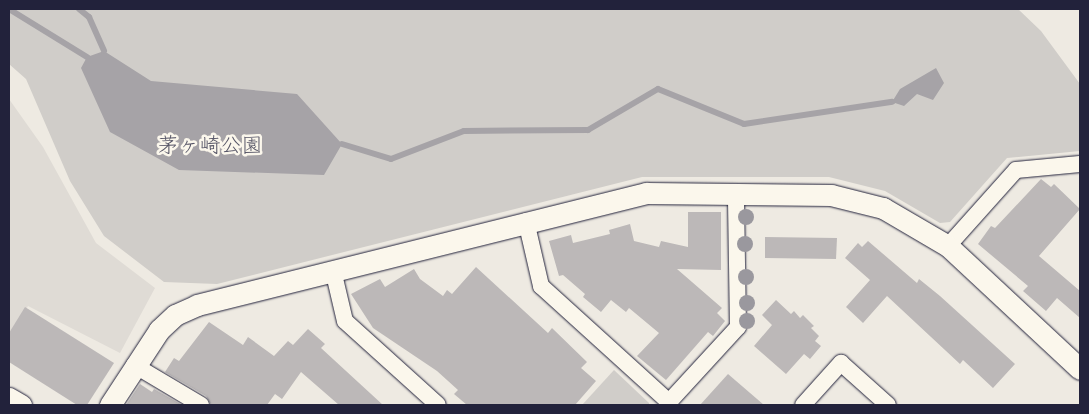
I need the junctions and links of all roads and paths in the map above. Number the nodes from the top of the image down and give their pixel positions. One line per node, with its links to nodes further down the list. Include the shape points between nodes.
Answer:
1 (1080, 164): 4 (street, via 1016,170)
2 (736, 193): 3 (street, via 646,193); 3 (street, via 738,327 669,402 540,286); 4 (street, via 831,195 883,208)
3 (526, 221): 5 (street)
4 (948, 246): 7 (street)
5 (333, 270): 6 (street, via 197,305 175,315 159,330); 12 (street, via 345,321)
6 (134, 365): 10 (street); 11 (street)
7 (1080, 369)
8 (9, 398): 9 (street)
9 (21, 405)
10 (110, 405)
11 (201, 405)
12 (438, 405)
13 (803, 405): 14 (street, via 841,363)
14 (888, 405)

